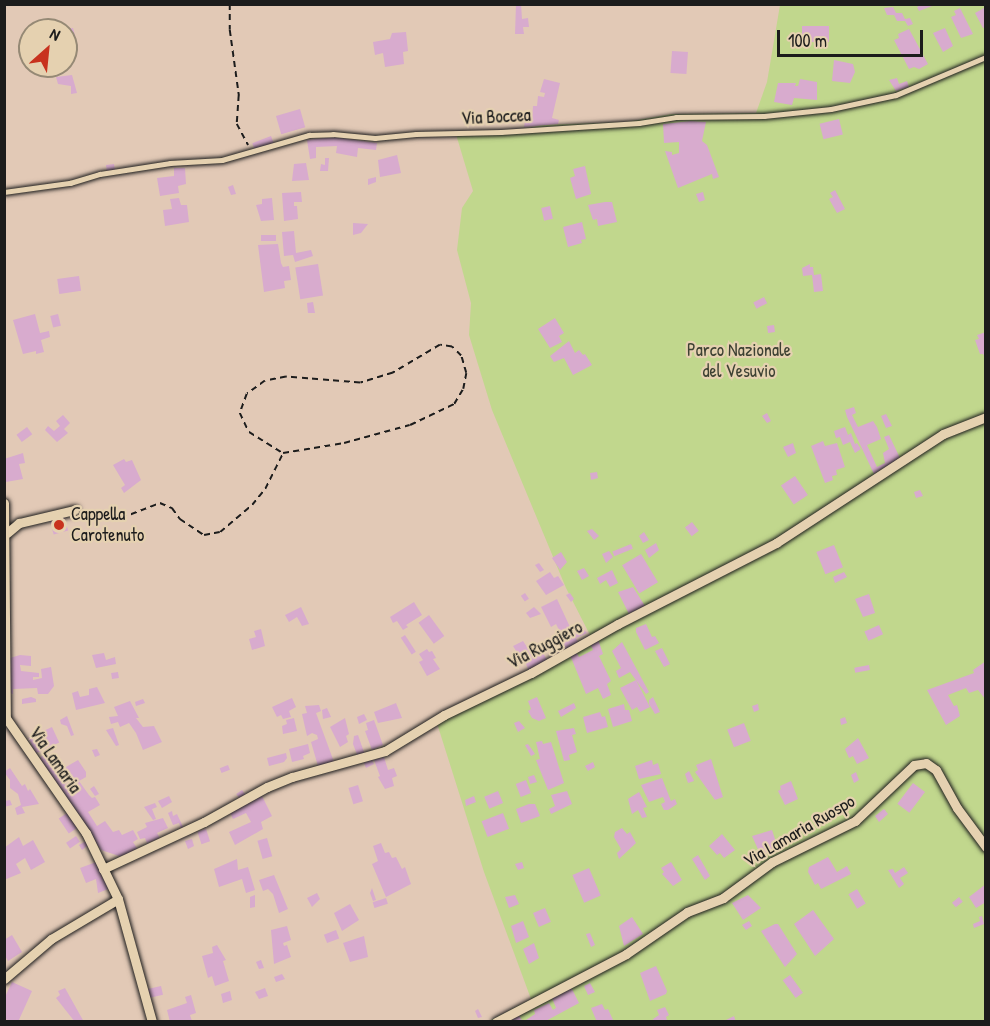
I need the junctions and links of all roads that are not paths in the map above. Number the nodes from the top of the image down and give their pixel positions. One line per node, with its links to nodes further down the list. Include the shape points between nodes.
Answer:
1 (986, 57): 2 (lane, Via Boccea, via 896,95 831,109 501,132 375,138 309,135 222,160 170,163)
2 (4, 192)
3 (986, 417): 8 (street, Via Ruggiero, via 943,434 776,543 444,715 393,747 267,787 204,822)
4 (4, 503): 6 (street, Via Lamaria)
5 (74, 510): 6 (street, via 19,523)
6 (7, 533): 8 (street, Via Lamaria, via 6,718 86,833)
7 (986, 847): 12 (street, Via Lamaria Ruospo, via 957,808 936,770 926,763 914,765 855,821 772,862 723,898 687,912 626,954)
8 (103, 869): 9 (street, Via Lamaria)
9 (118, 899): 10 (street, via 51,939); 11 (street, Via Lamaria)
10 (4, 979)
11 (152, 1022)
12 (496, 1022)

